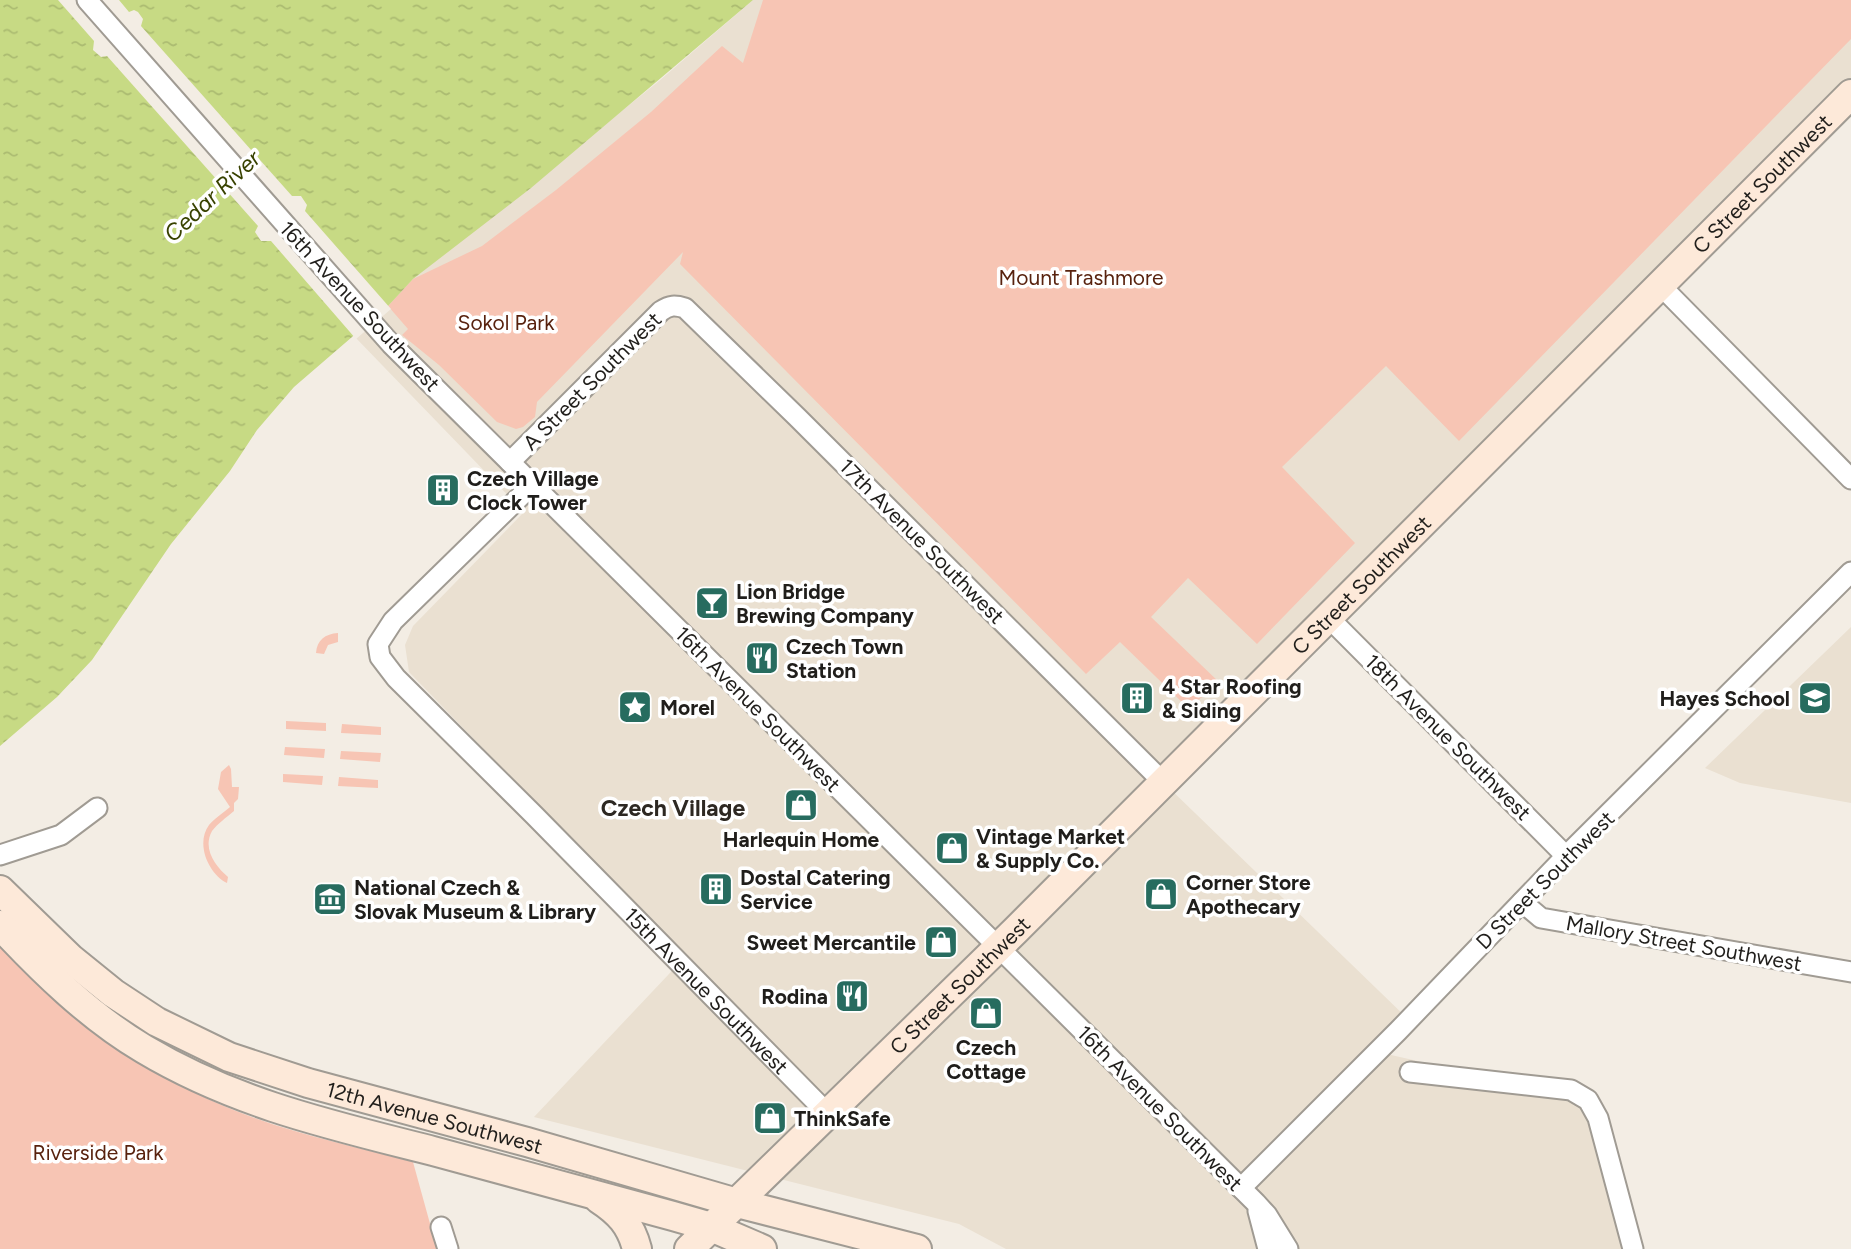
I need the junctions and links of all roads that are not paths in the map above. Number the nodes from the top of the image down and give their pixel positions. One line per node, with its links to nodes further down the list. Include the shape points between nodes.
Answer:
1 (87, 0): 5 (street, 16th Avenue Southwest, via 391,344)
2 (1851, 93): 3 (main road, C Street Southwest)
3 (1660, 285): 6 (street); 9 (main road, C Street Southwest)
4 (676, 305): 5 (street, A Street Southwest, via 661,311); 10 (street, 17th Avenue Southwest, via 692,314)
5 (510, 462): 7 (street, 16th Avenue Southwest)
6 (1851, 478)
7 (532, 485): 16 (street, 16th Avenue Southwest); 19 (street, 15th Avenue Southwest, via 393,621 378,643 380,657)
8 (1851, 572): 13 (street, D Street Southwest)
9 (1329, 618): 10 (main road, C Street Southwest); 13 (street, 18th Avenue Southwest)
10 (1164, 783): 16 (main road, C Street Southwest)
11 (97, 808): 12 (street, via 61,835)
12 (0, 855)
13 (1566, 856): 14 (street, D Street Southwest)
14 (1522, 902): 17 (street, Mallory Street Southwest, via 1541,918); 20 (street, D Street Southwest)
15 (3, 905): 21 (main road, 12th Avenue Southwest, via 64,989 142,1048 210,1084 279,1111); 22 (main road, 12th Avenue Southwest, via 113,993 157,1022 229,1056 308,1083)
16 (999, 948): 19 (main road, C Street Southwest); 20 (street, 16th Avenue Southwest)
17 (1851, 972)
18 (1410, 1072): 33 (street, via 1571,1090 1588,1100 1598,1118)
19 (828, 1114): 22 (main road, C Street Southwest)
20 (1241, 1188): 23 (street, 16th Avenue Southwest)
21 (584, 1191): 25 (main road, 12th Avenue Southwest); 27 (main road, via 614,1209 633,1233)
22 (737, 1203): 25 (main road, C Street Southwest); 30 (main road, 12th Avenue Southwest)
23 (1256, 1203): 31 (street); 32 (street, 16th Avenue Southwest)
24 (441, 1227): 26 (street)
25 (711, 1227): 28 (main road, C Street Southwest); 29 (main road)
26 (448, 1249)
27 (637, 1249)
28 (689, 1249)
29 (762, 1249)
30 (917, 1249)
31 (1269, 1249)
32 (1289, 1249)
33 (1633, 1249)

